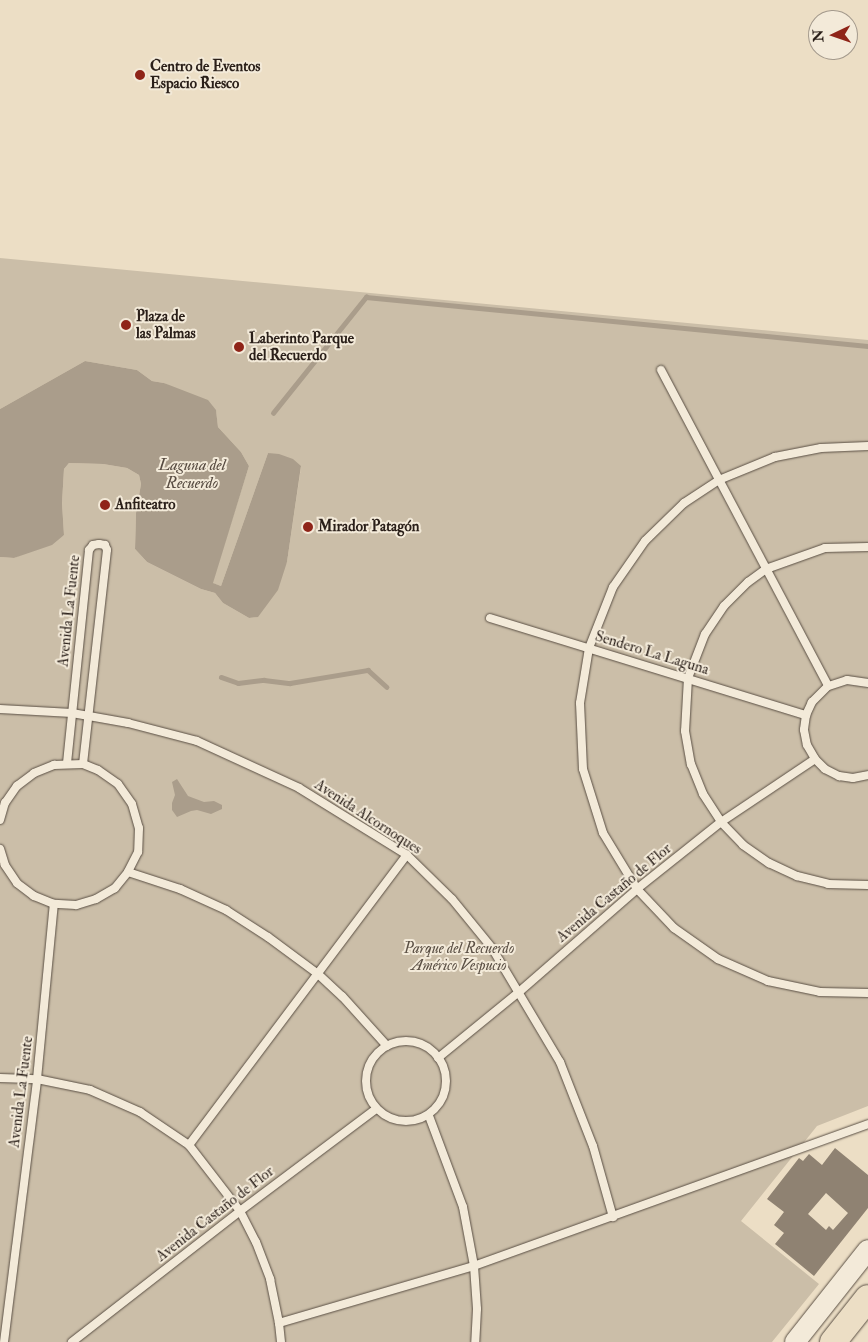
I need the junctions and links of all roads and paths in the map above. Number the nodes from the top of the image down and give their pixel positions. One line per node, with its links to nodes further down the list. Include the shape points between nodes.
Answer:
1 (661, 370): 3 (lane)
2 (868, 446): 3 (lane, via 821,448 775,457)
3 (719, 480): 5 (lane); 7 (lane, via 684,503 645,542 613,587)
4 (868, 547): 5 (lane, via 825,548)
5 (766, 569): 8 (lane, via 724,606 705,634); 10 (lane)
6 (490, 618): 7 (lane, Sendero La Laguna)
7 (589, 648): 8 (lane, Sendero La Laguna); 25 (lane, via 580,703 583,769 603,832)
8 (688, 678): 13 (lane, Sendero La Laguna); 20 (lane, via 685,731 691,764 703,794)
9 (868, 683): 10 (lane, via 847,680)
10 (828, 686): 13 (lane, via 812,702)
11 (0, 709): 12 (lane, Avenida Alcornoques)
12 (72, 713): 14 (lane, Avenida Alcornoques); 14 (lane, Avenida La Fuente, via 89,550 93,544 105,545); 16 (lane, Avenida La Fuente)
13 (806, 715): 15 (lane, via 807,745)
14 (89, 716): 17 (lane, Avenida La Fuente); 22 (lane, Avenida Alcornoques, via 197,741 299,788)
15 (815, 759): 18 (lane, via 839,776 854,778); 20 (lane, Avenida Castaño de Flor)
16 (67, 764): 17 (lane); 19 (lane, via 34,773 17,786 5,803)
17 (83, 764): 23 (lane, via 118,784 132,804 139,828 138,852)
18 (868, 775)
19 (0, 820)
20 (721, 822): 24 (lane, via 743,845 769,863 797,876 828,884); 25 (lane, Avenida Castaño de Flor)
21 (0, 848): 26 (lane, via 5,865 17,883 34,896)
22 (407, 855): 27 (lane); 28 (lane, Avenida Alcornoques, via 452,899 487,941)
23 (128, 872): 26 (lane, via 115,888 96,900 76,905); 27 (lane, via 180,889 226,910)
24 (868, 885)
25 (637, 889): 28 (lane, Avenida Castaño de Flor); 29 (lane, via 674,928 718,959 768,981 820,992)
26 (54, 904): 33 (lane, Avenida La Fuente)
27 (318, 974): 30 (lane, via 365,1018); 37 (lane)
28 (519, 992): 31 (lane, Avenida Castaño de Flor); 39 (lane, Avenida Alcornoques, via 560,1062 592,1146)
29 (868, 993)
30 (387, 1046): 31 (lane, via 412,1042 424,1046); 34 (lane, via 370,1064 366,1076 367,1089)
31 (438, 1058): 35 (lane, via 445,1077 444,1090 440,1102)
32 (0, 1078): 33 (lane)
33 (37, 1079): 37 (lane, via 90,1090 140,1112); 44 (lane, Avenida La Fuente)
34 (376, 1109): 35 (lane, via 399,1121); 38 (lane, Avenida Castaño de Flor)
35 (429, 1116): 41 (lane, via 463,1207)
36 (868, 1124): 39 (lane)
37 (189, 1145): 38 (lane)
38 (240, 1211): 43 (lane, via 270,1279); 45 (lane, Avenida Castaño de Flor)
39 (613, 1217): 41 (lane)
40 (868, 1250): 48 (main road)
41 (474, 1266): 43 (lane); 47 (lane)
42 (864, 1302): 49 (highway); 50 (highway)
43 (279, 1323): 46 (lane)
44 (4, 1342)
45 (72, 1342)
46 (281, 1342)
47 (475, 1342)
48 (795, 1342)
49 (820, 1342)
50 (833, 1342)

